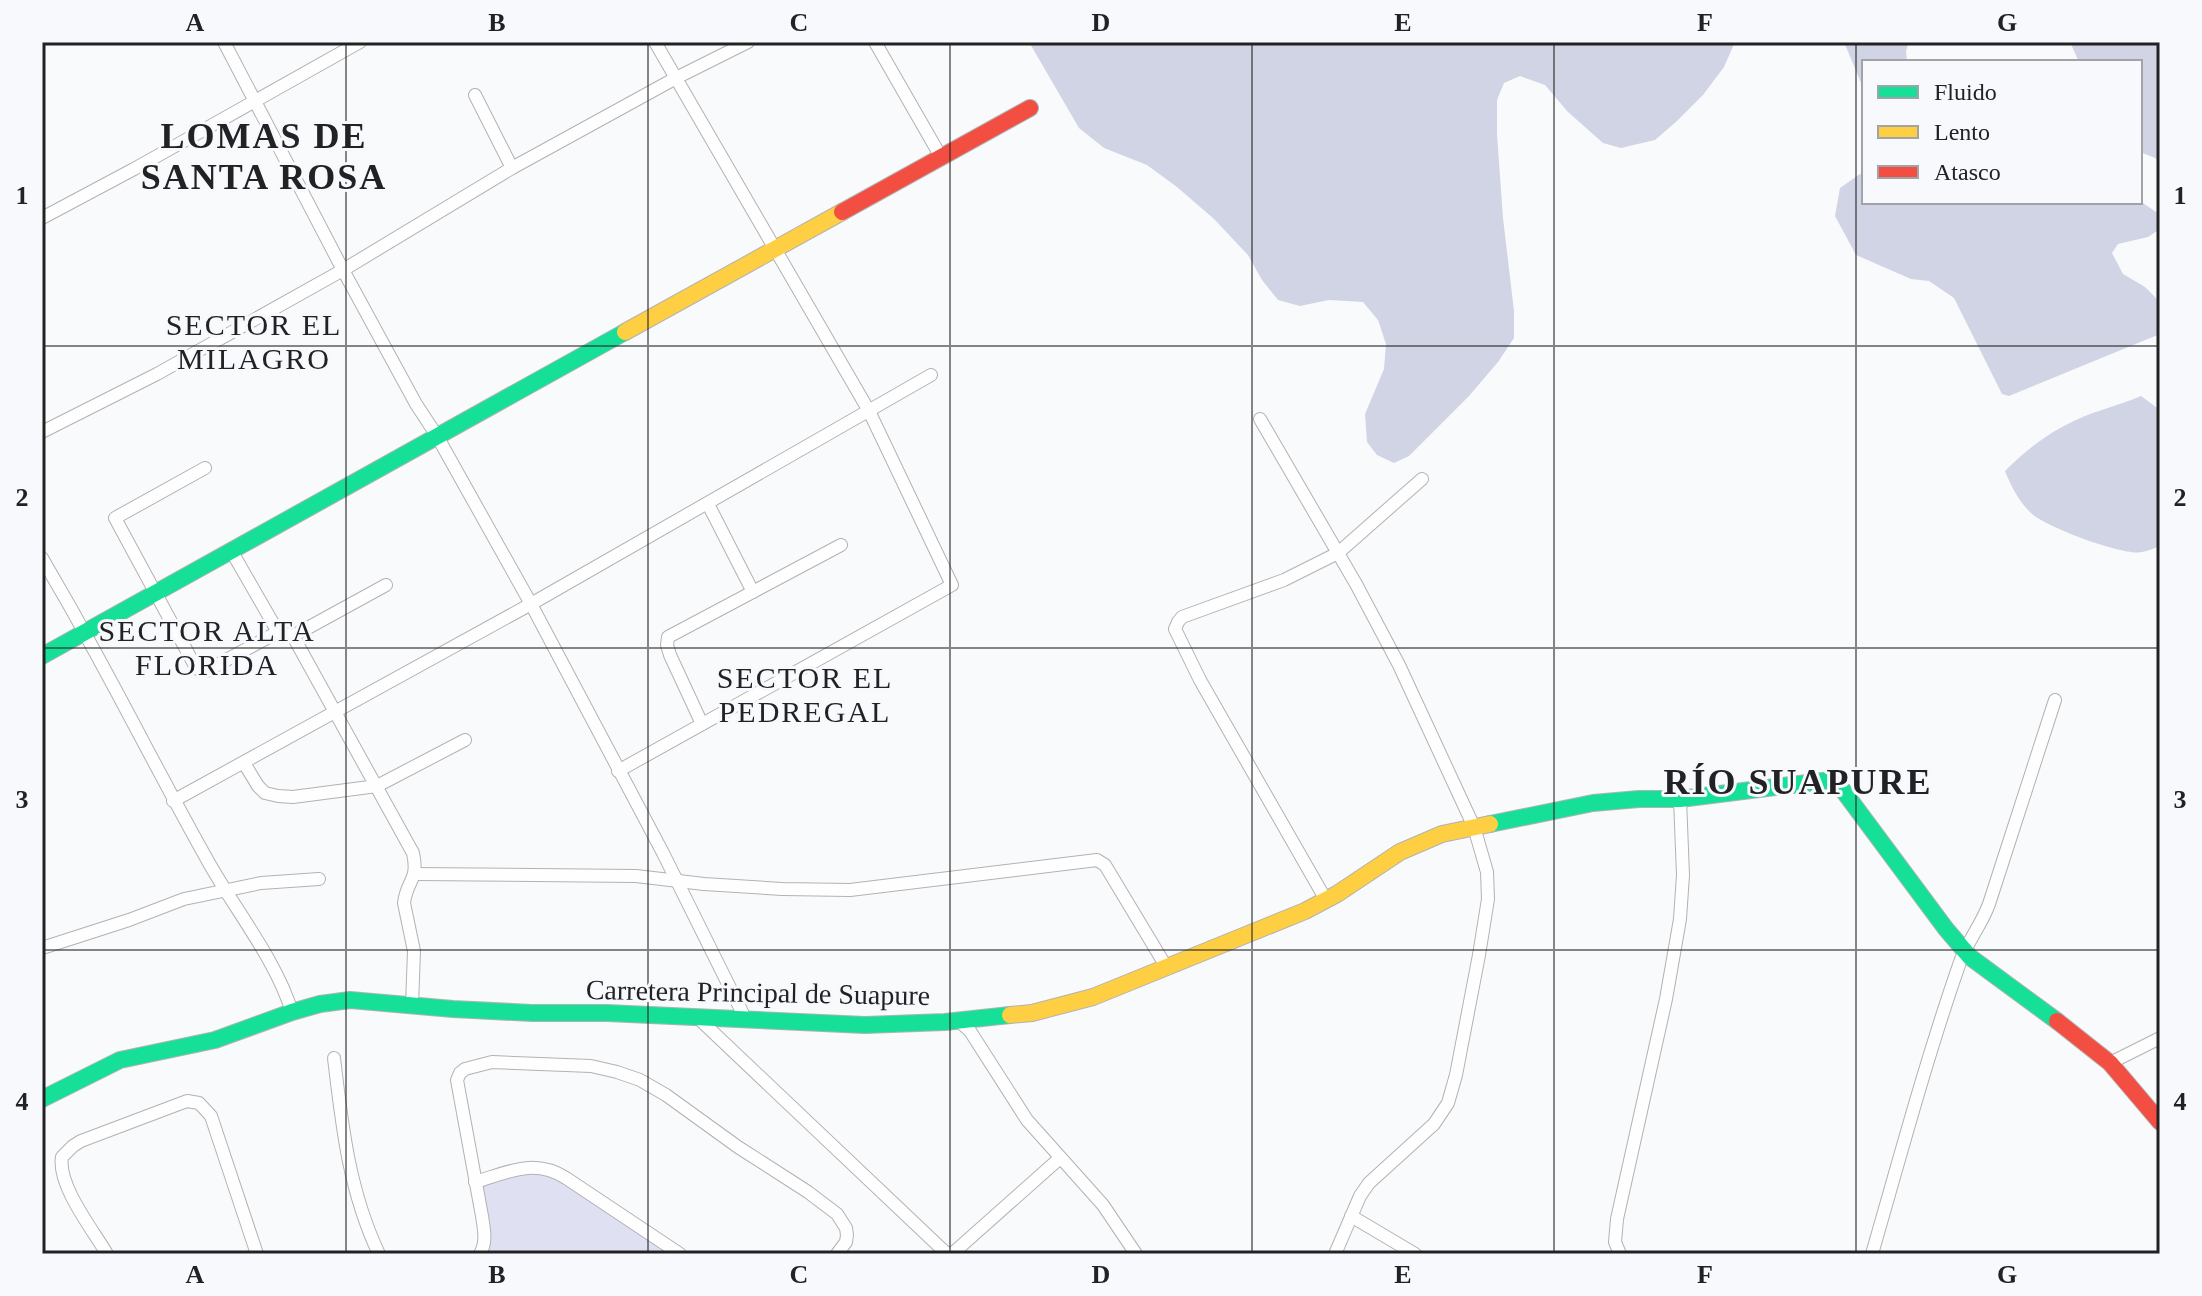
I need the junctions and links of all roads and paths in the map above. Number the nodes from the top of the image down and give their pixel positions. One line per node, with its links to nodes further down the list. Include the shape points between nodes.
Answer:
1 (224, 42): 8 (street)
2 (360, 42): 8 (street)
3 (655, 42): 6 (street)
4 (748, 42): 6 (street)
5 (875, 42): 10 (street)
6 (676, 78): 11 (street); 13 (street)
7 (475, 95): 11 (street)
8 (256, 101): 12 (street); 14 (street)
9 (1030, 108): 10 (street)
10 (941, 157): 13 (street)
11 (512, 168): 14 (street)
12 (42, 218)
13 (775, 249): 16 (street); 19 (street)
14 (343, 270): 18 (street); 19 (street)
15 (931, 375): 16 (street)
16 (869, 411): 22 (street); 37 (street, via 952,585)
17 (1260, 419): 25 (street)
18 (42, 432)
19 (437, 436): 24 (street); 30 (street)
20 (205, 468): 29 (street, via 115,518)
21 (1422, 479): 25 (street)
22 (708, 504): 28 (street); 30 (street)
23 (841, 545): 28 (street)
24 (232, 552): 29 (street); 32 (street)
25 (1338, 553): 44 (street, via 1399,665); 49 (street, via 1284,580 1182,617 1175,629)
26 (42, 558): 31 (street)
27 (386, 585): 33 (street)
28 (753, 592): 37 (street, via 668,637 670,655)
29 (156, 593): 31 (street); 32 (street, via 201,671)
30 (531, 604): 36 (street); 40 (street)
31 (84, 632): 34 (street); 43 (street)
32 (278, 632): 33 (street)
33 (293, 636): 36 (street)
34 (42, 656)
35 (2055, 700): 51 (street, via 1986,913)
36 (335, 712): 39 (street); 41 (street)
37 (702, 724): 40 (street)
38 (465, 740): 41 (street)
39 (244, 763): 41 (street, via 265,793 278,796); 43 (street)
40 (618, 771): 47 (street)
41 (377, 786): 45 (street, via 413,853)
42 (1680, 799): 44 (street, Carretera Principal de Suapure, via 1593,803); 51 (street, Carretera Principal de Suapure, via 1836,781); 76 (street, via 1680,919 1617,1219)
43 (173, 801): 48 (street)
44 (1474, 827): 49 (street, Carretera Principal de Suapure, via 1411,846); 65 (street, via 1487,872 1488,899 1448,1103 1434,1124 1369,1183)
45 (415, 874): 47 (street); 53 (street, via 404,897 414,951)
46 (319, 879): 48 (street)
47 (676, 880): 52 (street, via 850,890 1097,860); 56 (street)
48 (224, 890): 50 (street); 54 (street, via 277,976)
49 (1326, 900): 52 (street, Carretera Principal de Suapure)
50 (42, 948)
51 (1964, 950): 60 (street, Carretera Principal de Suapure); 77 (street)
52 (1167, 968): 57 (street, Carretera Principal de Suapure, via 1061,1007)
53 (412, 1005): 54 (street, Carretera Principal de Suapure, via 350,1000); 55 (street, Carretera Principal de Suapure)
54 (292, 1012): 61 (street, Carretera Principal de Suapure, via 215,1040 120,1060)
55 (698, 1018): 56 (street, Carretera Principal de Suapure); 72 (street)
56 (746, 1020): 57 (street, Carretera Principal de Suapure, via 888,1026)
57 (959, 1021): 63 (street, via 1027,1120)
58 (2160, 1038): 60 (street)
59 (334, 1058): 68 (street, via 347,1160)
60 (2110, 1063): 62 (street, Carretera Principal de Suapure)
61 (42, 1099)
62 (2160, 1122)
63 (1060, 1158): 72 (street); 73 (street, via 1103,1205)
64 (475, 1182): 69 (street, via 485,1238); 70 (street, via 528,1167 547,1168); 71 (street, via 458,1088 460,1073 492,1062 606,1069 666,1095 829,1207 846,1228 846,1242)
65 (1351, 1216): 74 (street); 75 (street)
66 (107, 1254): 67 (street, via 64,1178 65,1153 98,1134 193,1101 208,1111 215,1127)
67 (257, 1254)
68 (379, 1254)
69 (480, 1254)
70 (680, 1254)
71 (837, 1254)
72 (951, 1254)
73 (1136, 1254)
74 (1335, 1254)
75 (1415, 1254)
76 (1620, 1254)
77 (1872, 1254)

